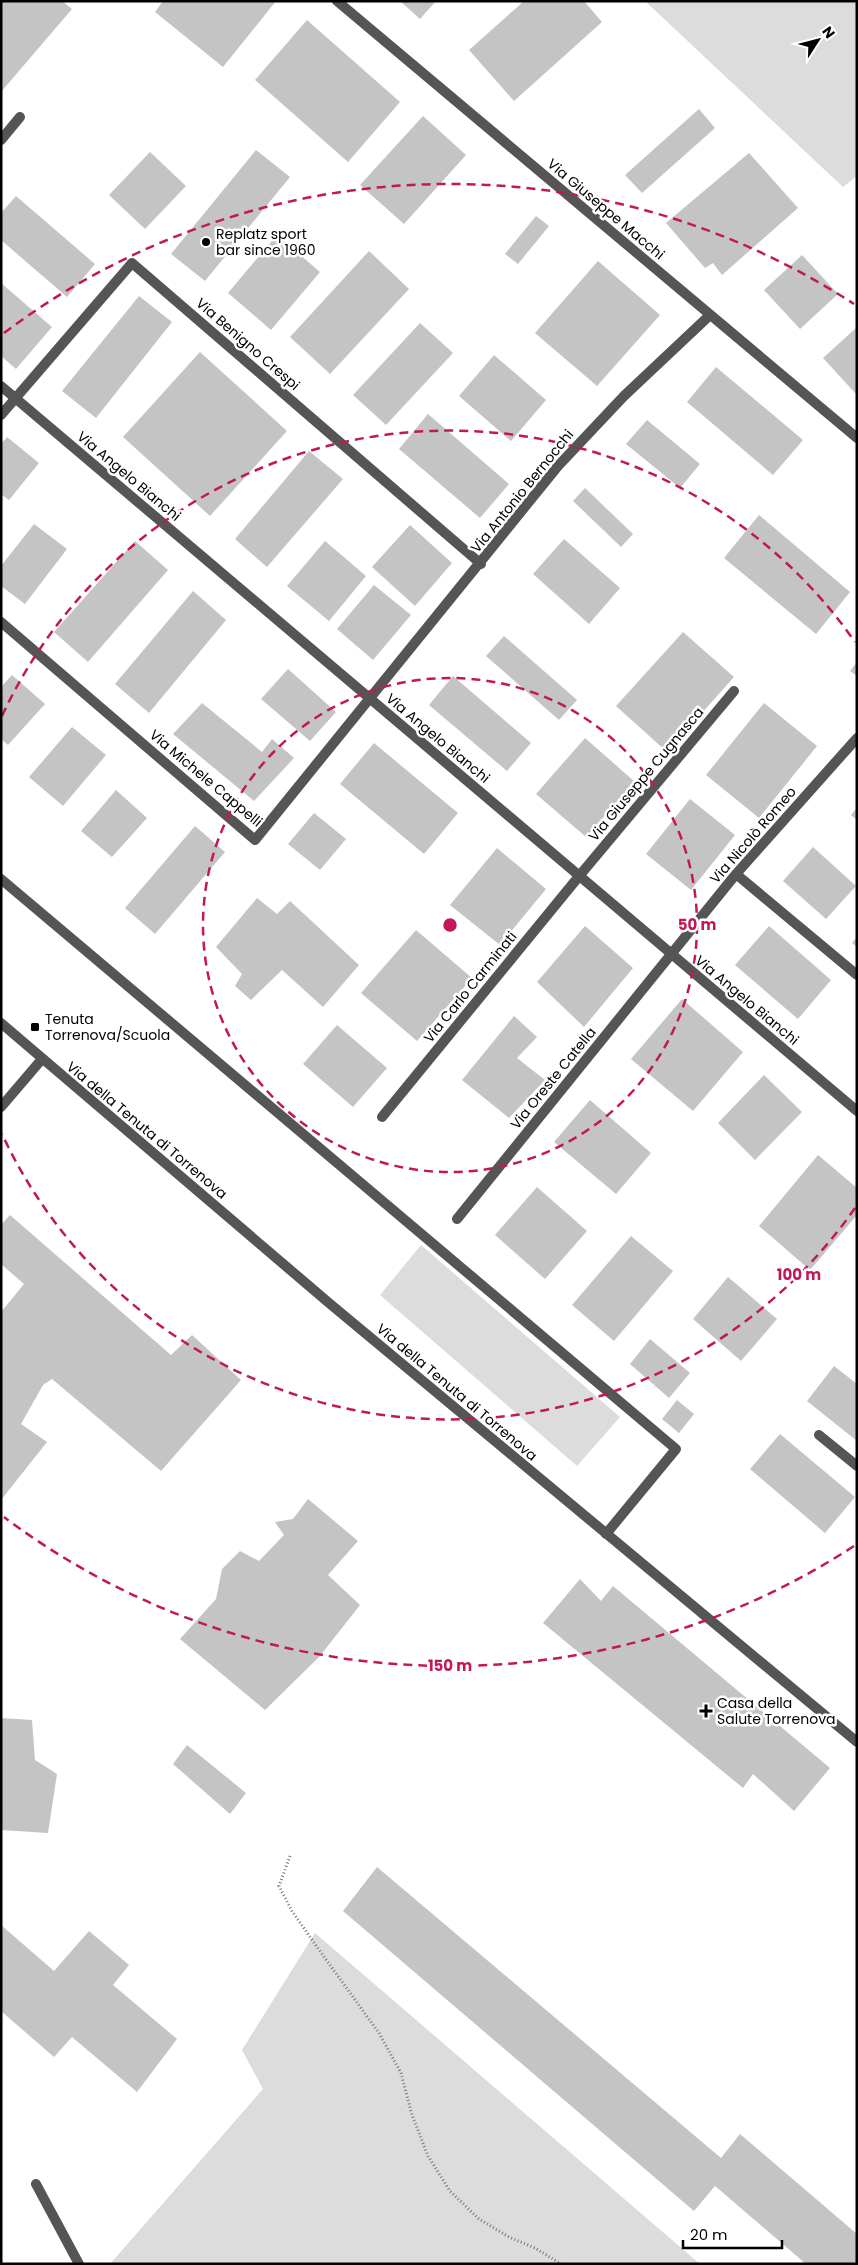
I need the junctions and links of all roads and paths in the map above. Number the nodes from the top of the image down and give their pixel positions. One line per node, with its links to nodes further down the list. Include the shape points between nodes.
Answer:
1 (337, 1): 4 (street, Via Giuseppe Macchi)
2 (20, 117): 3 (street)
3 (1, 140)
4 (710, 315): 8 (street, Via Giuseppe Macchi); 9 (street, Via Antonio Bernocchi, via 584,436)
5 (1, 386): 6 (street, Via Angelo Bianchi)
6 (15, 398): 7 (street); 9 (street, Via Benigno Crespi, via 132,263); 12 (street, Via Angelo Bianchi)
7 (1, 415)
8 (857, 438)
9 (481, 564): 12 (street, Via Antonio Bernocchi)
10 (1, 622): 12 (street, Via Michele Cappelli, via 255,840)
11 (734, 691): 15 (street, Via Giuseppe Cugnasca)
12 (370, 699): 15 (street, Via Angelo Bianchi)
13 (857, 738): 14 (street, Via Nicolò Romeo)
14 (736, 874): 17 (street, Via Nicolò Romeo); 18 (street)
15 (580, 875): 17 (street, Via Angelo Bianchi); 23 (street, Via Carlo Carminati)
16 (1, 879): 27 (street, via 676,1449)
17 (671, 953): 22 (street, Via Angelo Bianchi); 24 (street, Via Oreste Catella)
18 (857, 975)
19 (1, 1024): 20 (street, Via della Tenuta di Torrenova)
20 (42, 1059): 21 (street); 27 (street, Via della Tenuta di Torrenova)
21 (1, 1107)
22 (857, 1111)
23 (382, 1117)
24 (457, 1219)
25 (819, 1435): 26 (street)
26 (857, 1466)
27 (606, 1534): 28 (street, Via della Tenuta di Torrenova)
28 (857, 1742)
29 (290, 1856): 32 (path, via 279,1886 317,1948 379,2033 401,2073 412,2115 428,2156 450,2191 479,2219)
30 (36, 2184): 31 (street)
31 (79, 2264)
32 (561, 2264)

